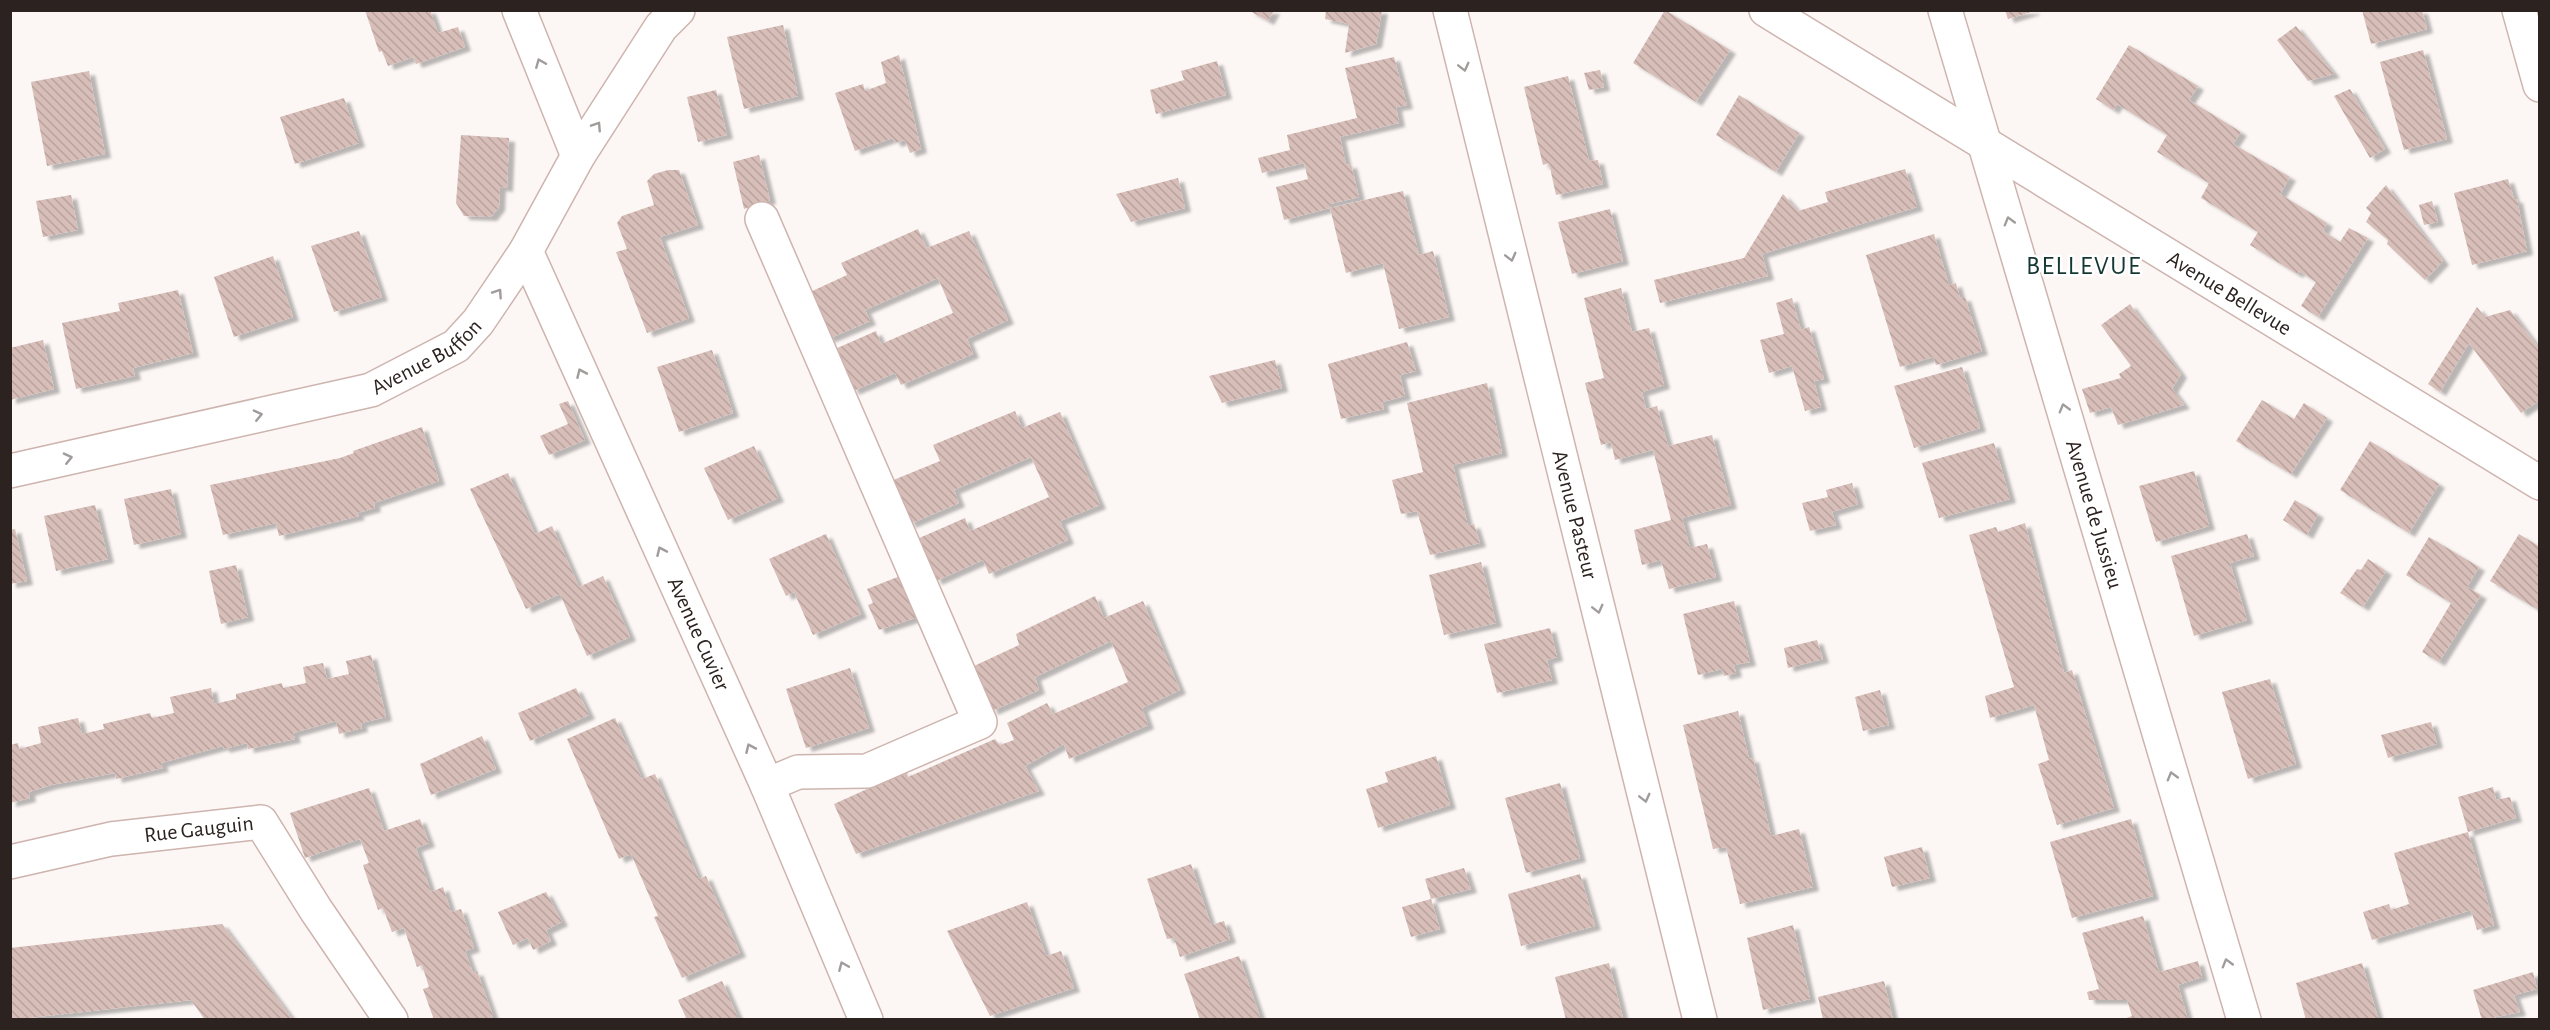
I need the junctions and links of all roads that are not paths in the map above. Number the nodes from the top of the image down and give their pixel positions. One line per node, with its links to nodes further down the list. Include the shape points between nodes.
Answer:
1 (519, 10): 9 (street, one-way to 1)
2 (678, 10): 9 (street, Avenue Buffon, one-way to 2, via 661,27)
3 (1450, 10): 18 (street, Avenue Pasteur, one-way to 18)
4 (1766, 10): 8 (street, Avenue Bellevue)
5 (1945, 10): 8 (street, Avenue de Jussieu)
6 (2519, 10): 7 (street)
7 (2540, 85)
8 (1986, 146): 13 (street, Avenue Bellevue); 19 (street, Avenue de Jussieu, one-way to 8)
9 (578, 156): 11 (street, Avenue Buffon)
10 (762, 219): 14 (street, via 980,722 867,771 798,772)
11 (526, 250): 12 (street, Avenue Buffon, one-way to 11, via 371,390 456,346 478,322); 14 (street, Avenue Cuvier, one-way to 11)
12 (10, 471)
13 (2540, 483)
14 (767, 785): 17 (street, Avenue Cuvier, one-way to 14)
15 (10, 862): 16 (street, Rue Gauguin, via 111,839 261,822)
16 (391, 1020)
17 (866, 1020)
18 (1700, 1020)
19 (2244, 1020)

